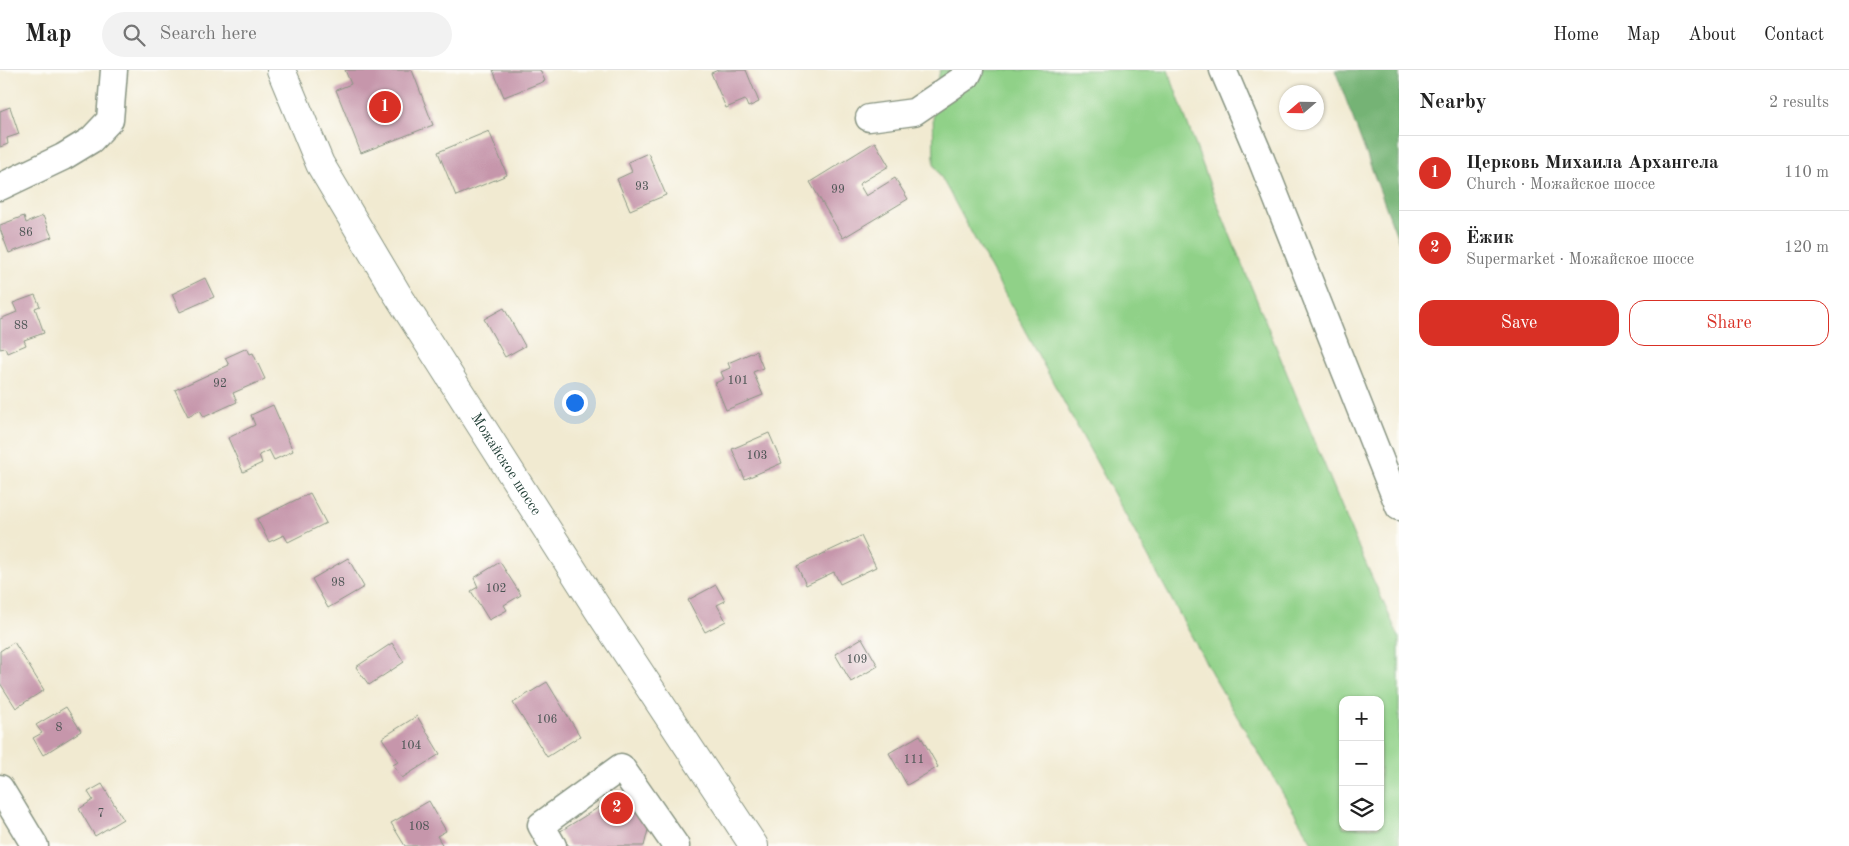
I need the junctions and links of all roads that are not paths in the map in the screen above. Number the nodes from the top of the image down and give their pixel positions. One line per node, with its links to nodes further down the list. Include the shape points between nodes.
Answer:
1 (114, 70): 6 (street, via 110,120 91,140)
2 (281, 70): 12 (main road, Можайское шоссе, via 320,164 396,292 604,619)
3 (970, 70): 5 (street, via 967,76 914,112)
4 (1223, 70): 7 (street)
5 (869, 118)
6 (0, 187)
7 (1399, 507)
8 (0, 788): 9 (street)
9 (35, 846)
10 (554, 846): 11 (street, via 541,825 621,767)
11 (676, 846)
12 (754, 846)

